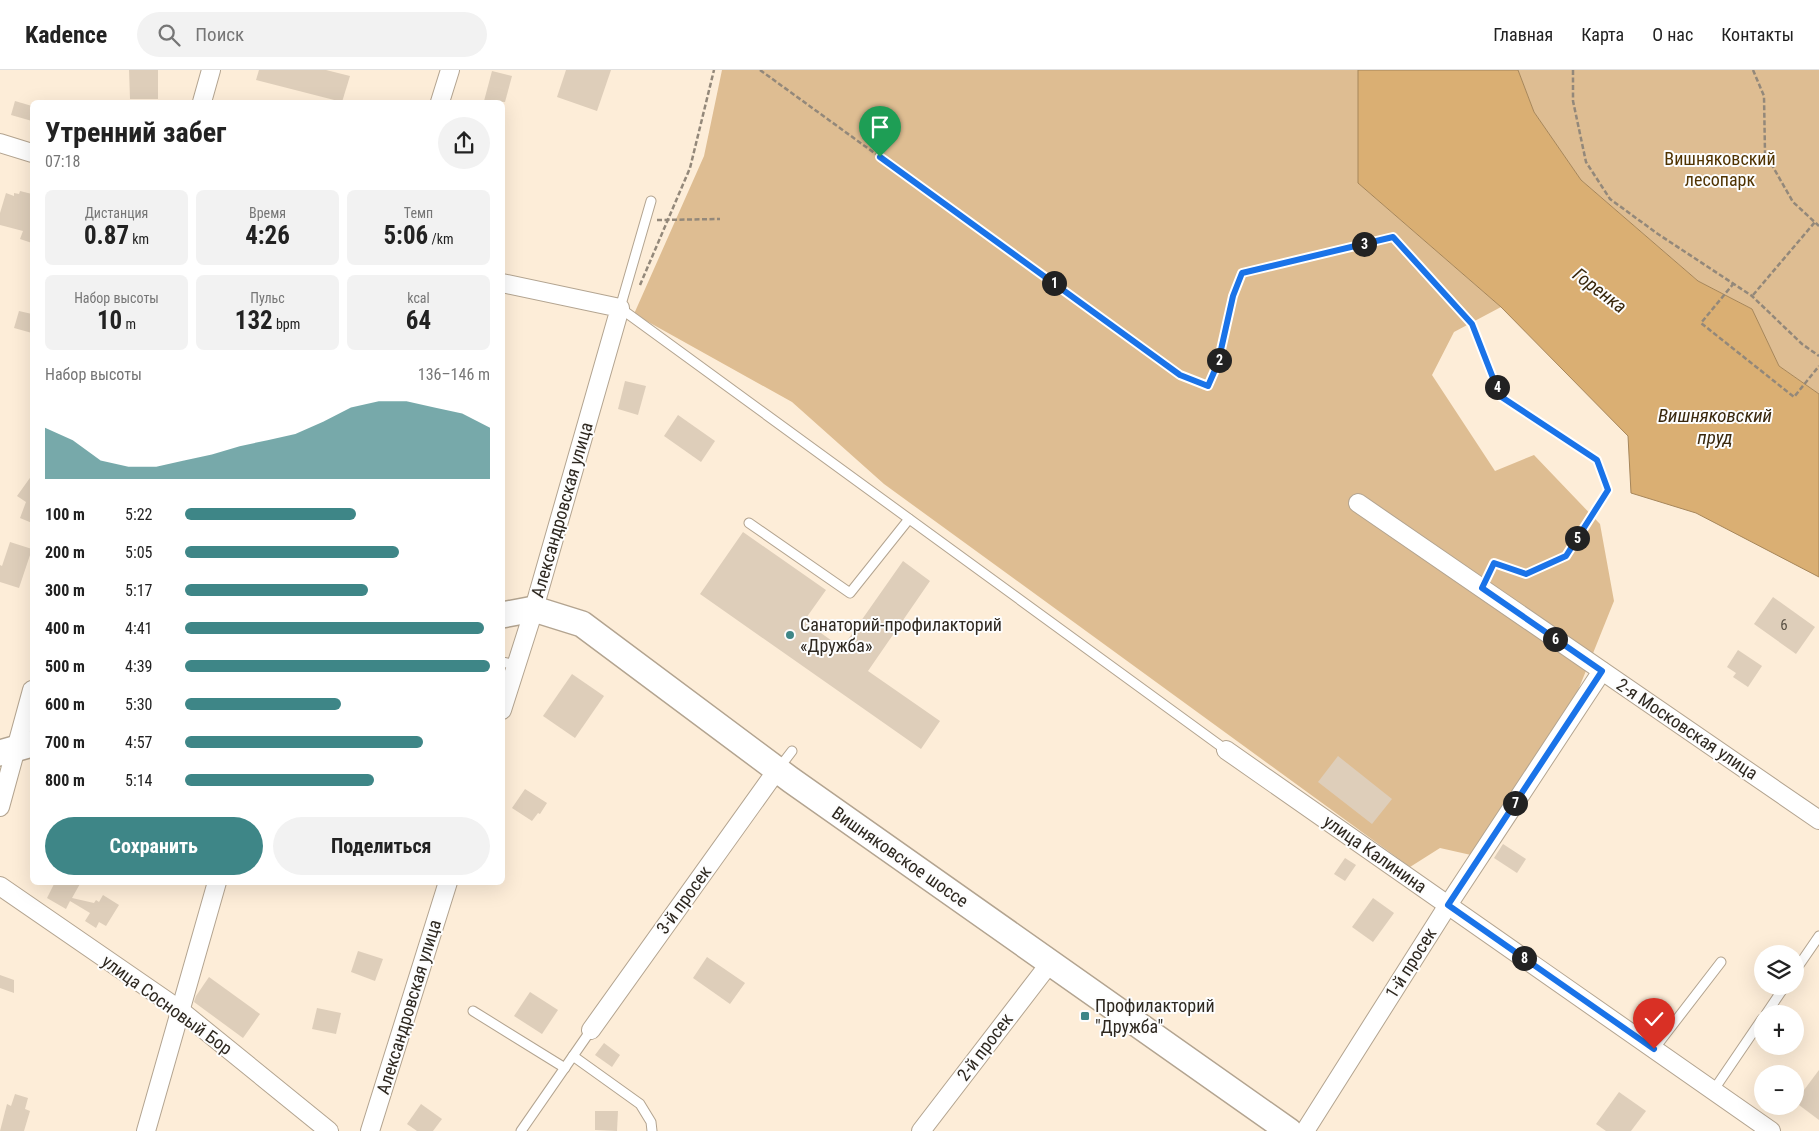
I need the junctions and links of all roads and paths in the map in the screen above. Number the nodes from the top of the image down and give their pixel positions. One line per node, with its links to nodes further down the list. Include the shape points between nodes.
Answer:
1 (211, 70): 7 (street)
2 (450, 70): 8 (street)
3 (714, 70): 13 (path, via 690,168)
4 (760, 70): 27 (path, via 1180,375 1208,386 1218,363 1233,296 1242,273 1393,237 1472,324 1500,396 1597,460 1608,490 1566,556 1526,574 1494,563)
5 (1573, 70): 17 (path, via 1573,101 1586,162 1610,199)
6 (1753, 70): 15 (path, via 1764,96 1765,153 1793,202)
7 (203, 100)
8 (441, 100)
9 (0, 143): 10 (street)
10 (30, 152)
11 (651, 201): 21 (lane)
12 (656, 220): 13 (path)
13 (667, 220): 14 (path); 19 (path)
14 (720, 220)
15 (1815, 222): 16 (path); 20 (path)
16 (1819, 226)
17 (1734, 283): 20 (path); 23 (path, via 1702,323 1794,398)
18 (505, 284): 21 (street)
19 (638, 288)
20 (1752, 296): 22 (path)
21 (620, 308): 25 (lane); 28 (street, Александровская улица)
22 (1819, 356)
23 (1819, 366)
24 (1358, 502): 27 (street, 2-я Московская улица)
25 (909, 518): 26 (lane, via 850,593); 35 (lane)
26 (749, 523)
27 (1482, 588): 31 (street, 2-я Московская улица)
28 (534, 609): 29 (street, Вишняковское шоссе); 30 (street, Александровская улица); 36 (street, Вишняковское шоссе, via 582,624)
29 (505, 614)
30 (510, 664): 32 (street, Александровская улица)
31 (1605, 667): 38 (street, 2-я Московская улица); 42 (street, 1-й просек)
32 (505, 693)
33 (30, 697): 34 (street)
34 (16, 748): 37 (street)
35 (1226, 750): 42 (street, улица Калинина)
36 (785, 761): 46 (street, Вишняковское шоссе); 49 (street, 3-й просек)
37 (0, 808)
38 (1819, 820)
39 (216, 885): 47 (street)
40 (447, 885): 57 (street, Александровская улица)
41 (0, 886): 47 (street, улица Сосновый Бор)
42 (1448, 905): 51 (street, улица Калинина); 62 (street, 1-й просек)
43 (1819, 936): 44 (lane)
44 (1804, 958)
45 (1721, 962): 51 (lane)
46 (1050, 963): 60 (street, 2-й просек); 61 (street, Вишняковское шоссе)
47 (180, 1010): 55 (street); 56 (street, улица Сосновый Бор)
48 (473, 1011): 53 (lane)
49 (591, 1030): 52 (lane)
50 (1754, 1031): 54 (lane)
51 (1654, 1049): 54 (street, улица Калинина)
52 (573, 1056): 53 (lane); 59 (lane, via 640,1104 651,1122)
53 (565, 1068): 58 (lane)
54 (1714, 1091): 63 (street, улица Калинина)
55 (146, 1131)
56 (329, 1131)
57 (370, 1131)
58 (521, 1131)
59 (652, 1131)
60 (921, 1131)
61 (1289, 1131)
62 (1305, 1131)
63 (1771, 1131)

